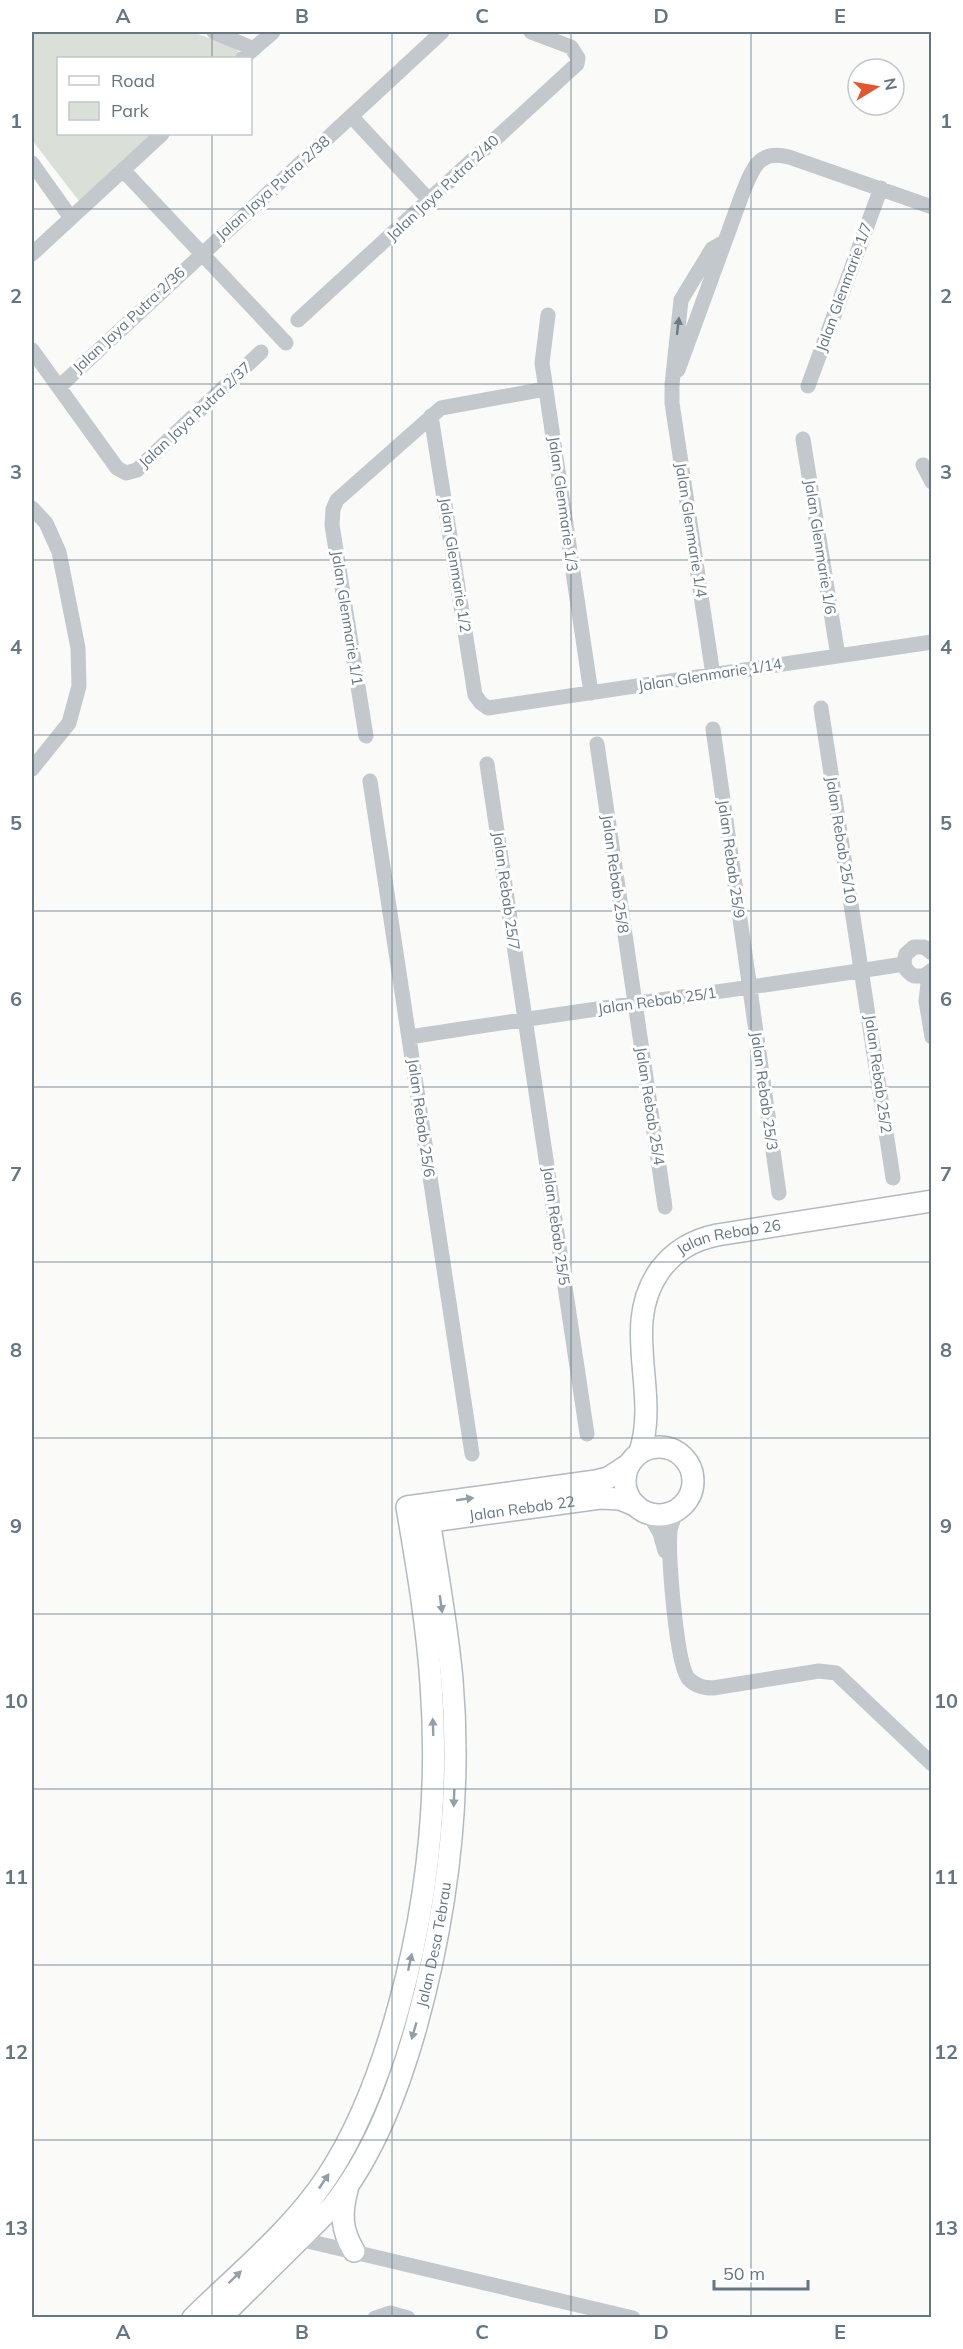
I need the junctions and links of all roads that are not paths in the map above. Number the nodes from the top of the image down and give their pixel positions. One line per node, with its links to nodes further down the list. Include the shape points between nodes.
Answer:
1 (214, 32): 5 (street)
2 (273, 32): 5 (street)
3 (442, 32): 6 (street, Jalan Jaya Putra 2/38)
4 (531, 32): 11 (street, Jalan Jaya Putra 2/40, via 571,47 577,64)
5 (249, 54)
6 (349, 119): 11 (street); 16 (street, Jalan Jaya Putra 2/38)
7 (161, 135): 9 (street)
8 (32, 163): 13 (street)
9 (123, 170): 13 (street); 16 (street)
10 (881, 188): 12 (street); 14 (street, via 800,160 770,156 759,160 752,169); 23 (street, Jalan Glenmarie 1/7)
11 (429, 200): 18 (street, Jalan Jaya Putra 2/40)
12 (932, 207)
13 (71, 218): 15 (street)
14 (724, 242): 22 (street); 22 (street, Jalan Glenmarie 1/4, one-way to 14, via 681,300 712,249)
15 (32, 254)
16 (200, 254): 19 (street); 24 (street, Jalan Jaya Putra 2/36)
17 (548, 315): 25 (street, Jalan Glenmarie 1/3, via 542,363)
18 (298, 320)
19 (286, 343)
20 (32, 350): 24 (street)
21 (261, 352): 24 (street, Jalan Jaya Putra 2/37, via 137,470 126,473 117,468)
22 (672, 385): 33 (street, Jalan Glenmarie 1/4)
23 (808, 386)
24 (58, 387)
25 (545, 389): 26 (street, via 452,405); 34 (street, Jalan Glenmarie 1/3)
26 (431, 416): 35 (street, Jalan Glenmarie 1/2, via 475,695); 38 (street, Jalan Glenmarie 1/1, via 343,493 333,509 332,525)
27 (803, 439): 32 (street, Jalan Glenmarie 1/6)
28 (923, 465): 29 (street)
29 (932, 482)
30 (32, 508): 41 (street, via 46,523 59,552 78,648 79,675 69,723)
31 (932, 642): 32 (street, Jalan Glenmarie 1/14)
32 (838, 656): 33 (street, Jalan Glenmarie 1/14)
33 (713, 675): 34 (street, Jalan Glenmarie 1/14)
34 (591, 693): 35 (street, Jalan Glenmarie 1/14)
35 (488, 708)
36 (820, 708): 44 (street, Jalan Rebab 25/10)
37 (713, 729): 46 (street, Jalan Rebab 25/9)
38 (366, 736)
39 (597, 744): 47 (street, Jalan Rebab 25/8)
40 (487, 764): 48 (street, Jalan Rebab 25/7)
41 (32, 769)
42 (370, 782): 49 (street, Jalan Rebab 25/6)
43 (932, 952): 45 (street, via 914,947 906,954)
44 (862, 971): 45 (street, Jalan Rebab 25/1); 46 (street, Jalan Rebab 25/1); 51 (street, Jalan Rebab 25/2)
45 (920, 971): 50 (street)
46 (750, 989): 47 (street, Jalan Rebab 25/1); 52 (street, Jalan Rebab 25/3)
47 (634, 1004): 48 (street, Jalan Rebab 25/1); 54 (street, Jalan Rebab 25/4)
48 (525, 1018): 49 (street, Jalan Rebab 25/1); 56 (street, Jalan Rebab 25/5)
49 (410, 1037): 58 (street, Jalan Rebab 25/6)
50 (932, 1037)
51 (893, 1178)
52 (779, 1193)
53 (932, 1201): 55 (street, Jalan Rebab 26, via 717,1234 687,1245 665,1263 645,1300 640,1329)
54 (665, 1207)
55 (646, 1393): 57 (street, Jalan Rebab 26); 59 (street, Jalan Rebab 26, via 647,1427)
56 (587, 1434)
57 (668, 1448): 59 (street, via 654,1447); 61 (street, via 681,1456 692,1476 691,1491)
58 (472, 1454)
59 (634, 1459): 60 (street, via 625,1482 630,1499); 62 (street, Jalan Rebab 22, one-way to 59, via 608,1478)
60 (641, 1509): 61 (street, via 663,1515); 63 (street, Jalan Rebab 22, via 620,1499 600,1498); 65 (street, via 660,1533)
61 (678, 1509): 65 (street, via 670,1530)
62 (419, 1514): 63 (street, Jalan Rebab 22); 64 (street, Jalan Desa Tebrau); 68 (street, Jalan Desa Tebrau, one-way to 62, via 350,2137 377,2078 420,1916 434,1747)
63 (466, 1516): 64 (street, via 442,1542)
64 (436, 1571): 67 (street, Jalan Desa Tebrau, one-way to 67, via 452,1679 455,1744 451,1846 441,1921 428,1984 399,2083)
65 (671, 1574): 66 (street, via 682,1663 694,1683 713,1688 819,1671 836,1673)
66 (932, 1764)
67 (348, 2186): 68 (street, Jalan Desa Tebrau, via 332,2206); 69 (street, via 343,2226)
68 (293, 2232): 69 (street); 70 (street, Jalan Desa Tebrau, one-way to 68); 71 (street, Jalan Desa Tebrau)
69 (354, 2251): 74 (street)
70 (193, 2318)
71 (220, 2318)
72 (375, 2318): 73 (street, via 390,2313)
73 (408, 2318)
74 (633, 2318)

